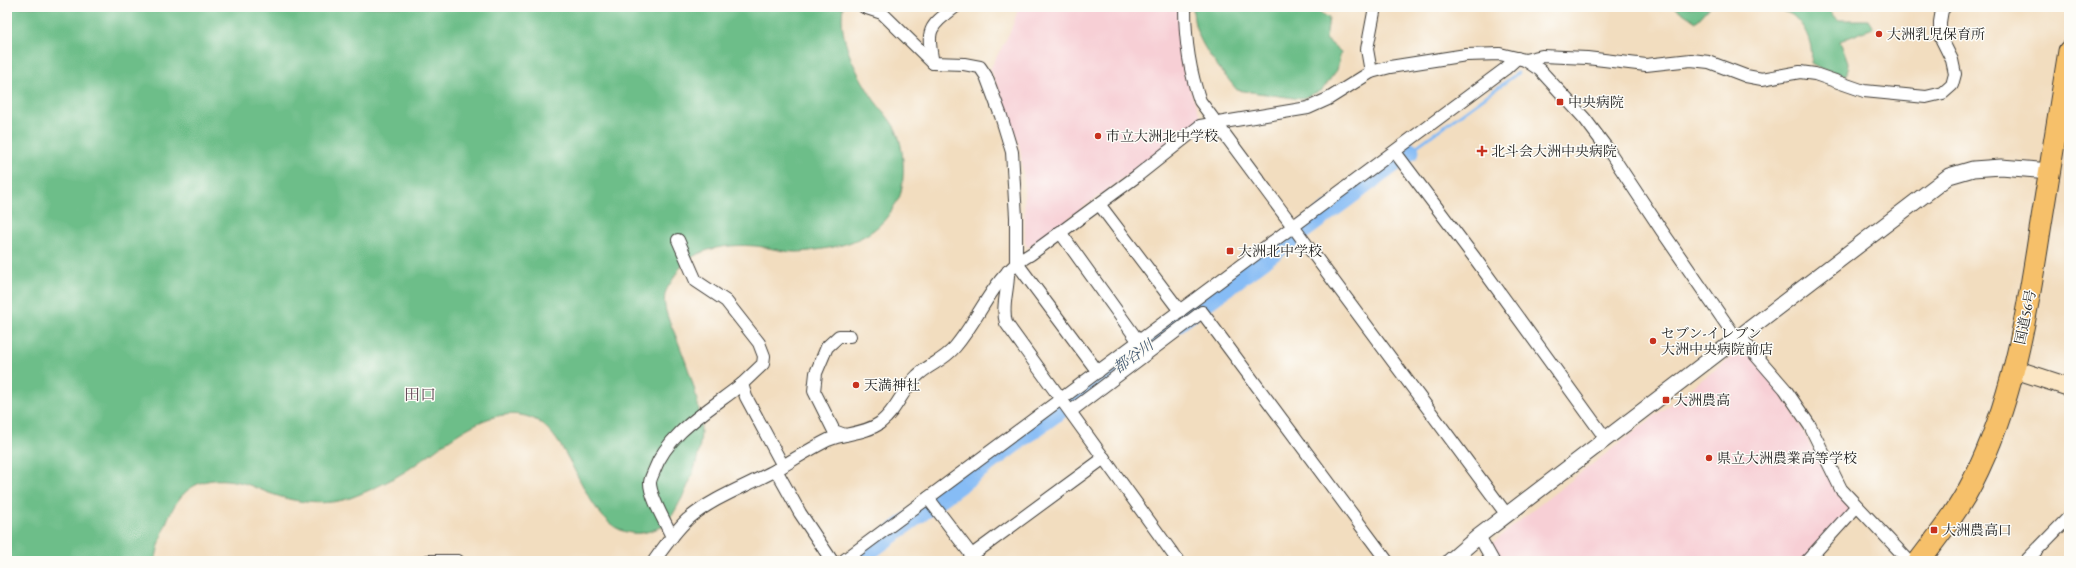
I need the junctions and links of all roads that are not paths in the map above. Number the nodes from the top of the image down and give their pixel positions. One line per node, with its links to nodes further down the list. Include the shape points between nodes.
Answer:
1 (864, 7): 8 (street, via 882,13)
2 (955, 7): 8 (street, via 934,23 928,42)
3 (1184, 7): 11 (street, via 1191,76 1200,101)
4 (1375, 7): 9 (street, via 1367,49)
5 (1941, 8): 7 (street, via 1940,36 1952,60 1955,74 1952,84 1943,93 1926,97 1864,91 1815,74 1800,72 1762,79 1746,76 1709,62 1691,60 1646,66 1587,58 1542,56)
6 (2069, 51): 10 (highway, 国道56号)
7 (1521, 59): 9 (street, via 1500,54 1466,55); 12 (street, via 1505,69); 22 (street, via 1540,70 1585,119)
8 (933, 63): 18 (street, via 980,67 986,76 1012,152 1016,217)
9 (1371, 72): 11 (street, via 1308,108)
10 (2065, 97): 13 (highway, 国道56号)
11 (1216, 123): 14 (street, via 1200,126); 16 (street)
12 (1398, 157): 16 (street); 30 (street)
13 (2050, 171): 22 (street, via 2001,167 1973,168 1949,176); 24 (highway, 国道56号, via 2031,292)
14 (1099, 204): 15 (street); 20 (street)
15 (1060, 232): 18 (street); 23 (street)
16 (1296, 232): 19 (street); 35 (street)
17 (678, 240): 26 (street, via 696,281 726,301 759,343 764,356 763,364)
18 (1012, 266): 25 (street); 28 (street, via 1003,315 1006,323); 29 (street, via 1000,279 956,346 942,360 918,375 906,388 893,412 878,425)
19 (1198, 307): 20 (street); 28 (street); 46 (street)
20 (1180, 311): 23 (street)
21 (850, 336): 29 (street, via 839,336 828,347 816,373 814,391 834,431)
22 (1737, 337): 30 (street); 34 (street, via 1785,389 1810,426 1841,489)
23 (1139, 342): 25 (street)
24 (2014, 369): 27 (main road); 51 (highway, 国道56号, via 1991,440 1972,484)
25 (1098, 372): 28 (street)
26 (742, 384): 32 (street); 38 (street, via 685,429 665,448 657,464 650,482 653,495)
27 (2069, 386)
28 (1066, 405): 31 (street); 33 (street)
29 (845, 435): 32 (street, via 818,445)
30 (1606, 439): 35 (street)
31 (1104, 458): 40 (street); 45 (street)
32 (779, 468): 38 (street, via 702,509 688,519); 43 (street, via 800,514)
33 (932, 502): 40 (street); 44 (street)
34 (1856, 507): 49 (street); 50 (street)
35 (1507, 515): 37 (street)
36 (2069, 517): 52 (street)
37 (1479, 536): 47 (street); 48 (street)
38 (672, 537): 39 (street)
39 (661, 558)
40 (974, 558)
41 (428, 561): 42 (street)
42 (458, 561)
43 (832, 561)
44 (843, 561)
45 (1178, 561)
46 (1387, 561)
47 (1450, 561)
48 (1493, 561)
49 (1807, 561)
50 (1909, 561)
51 (1919, 561)
52 (2026, 561)

